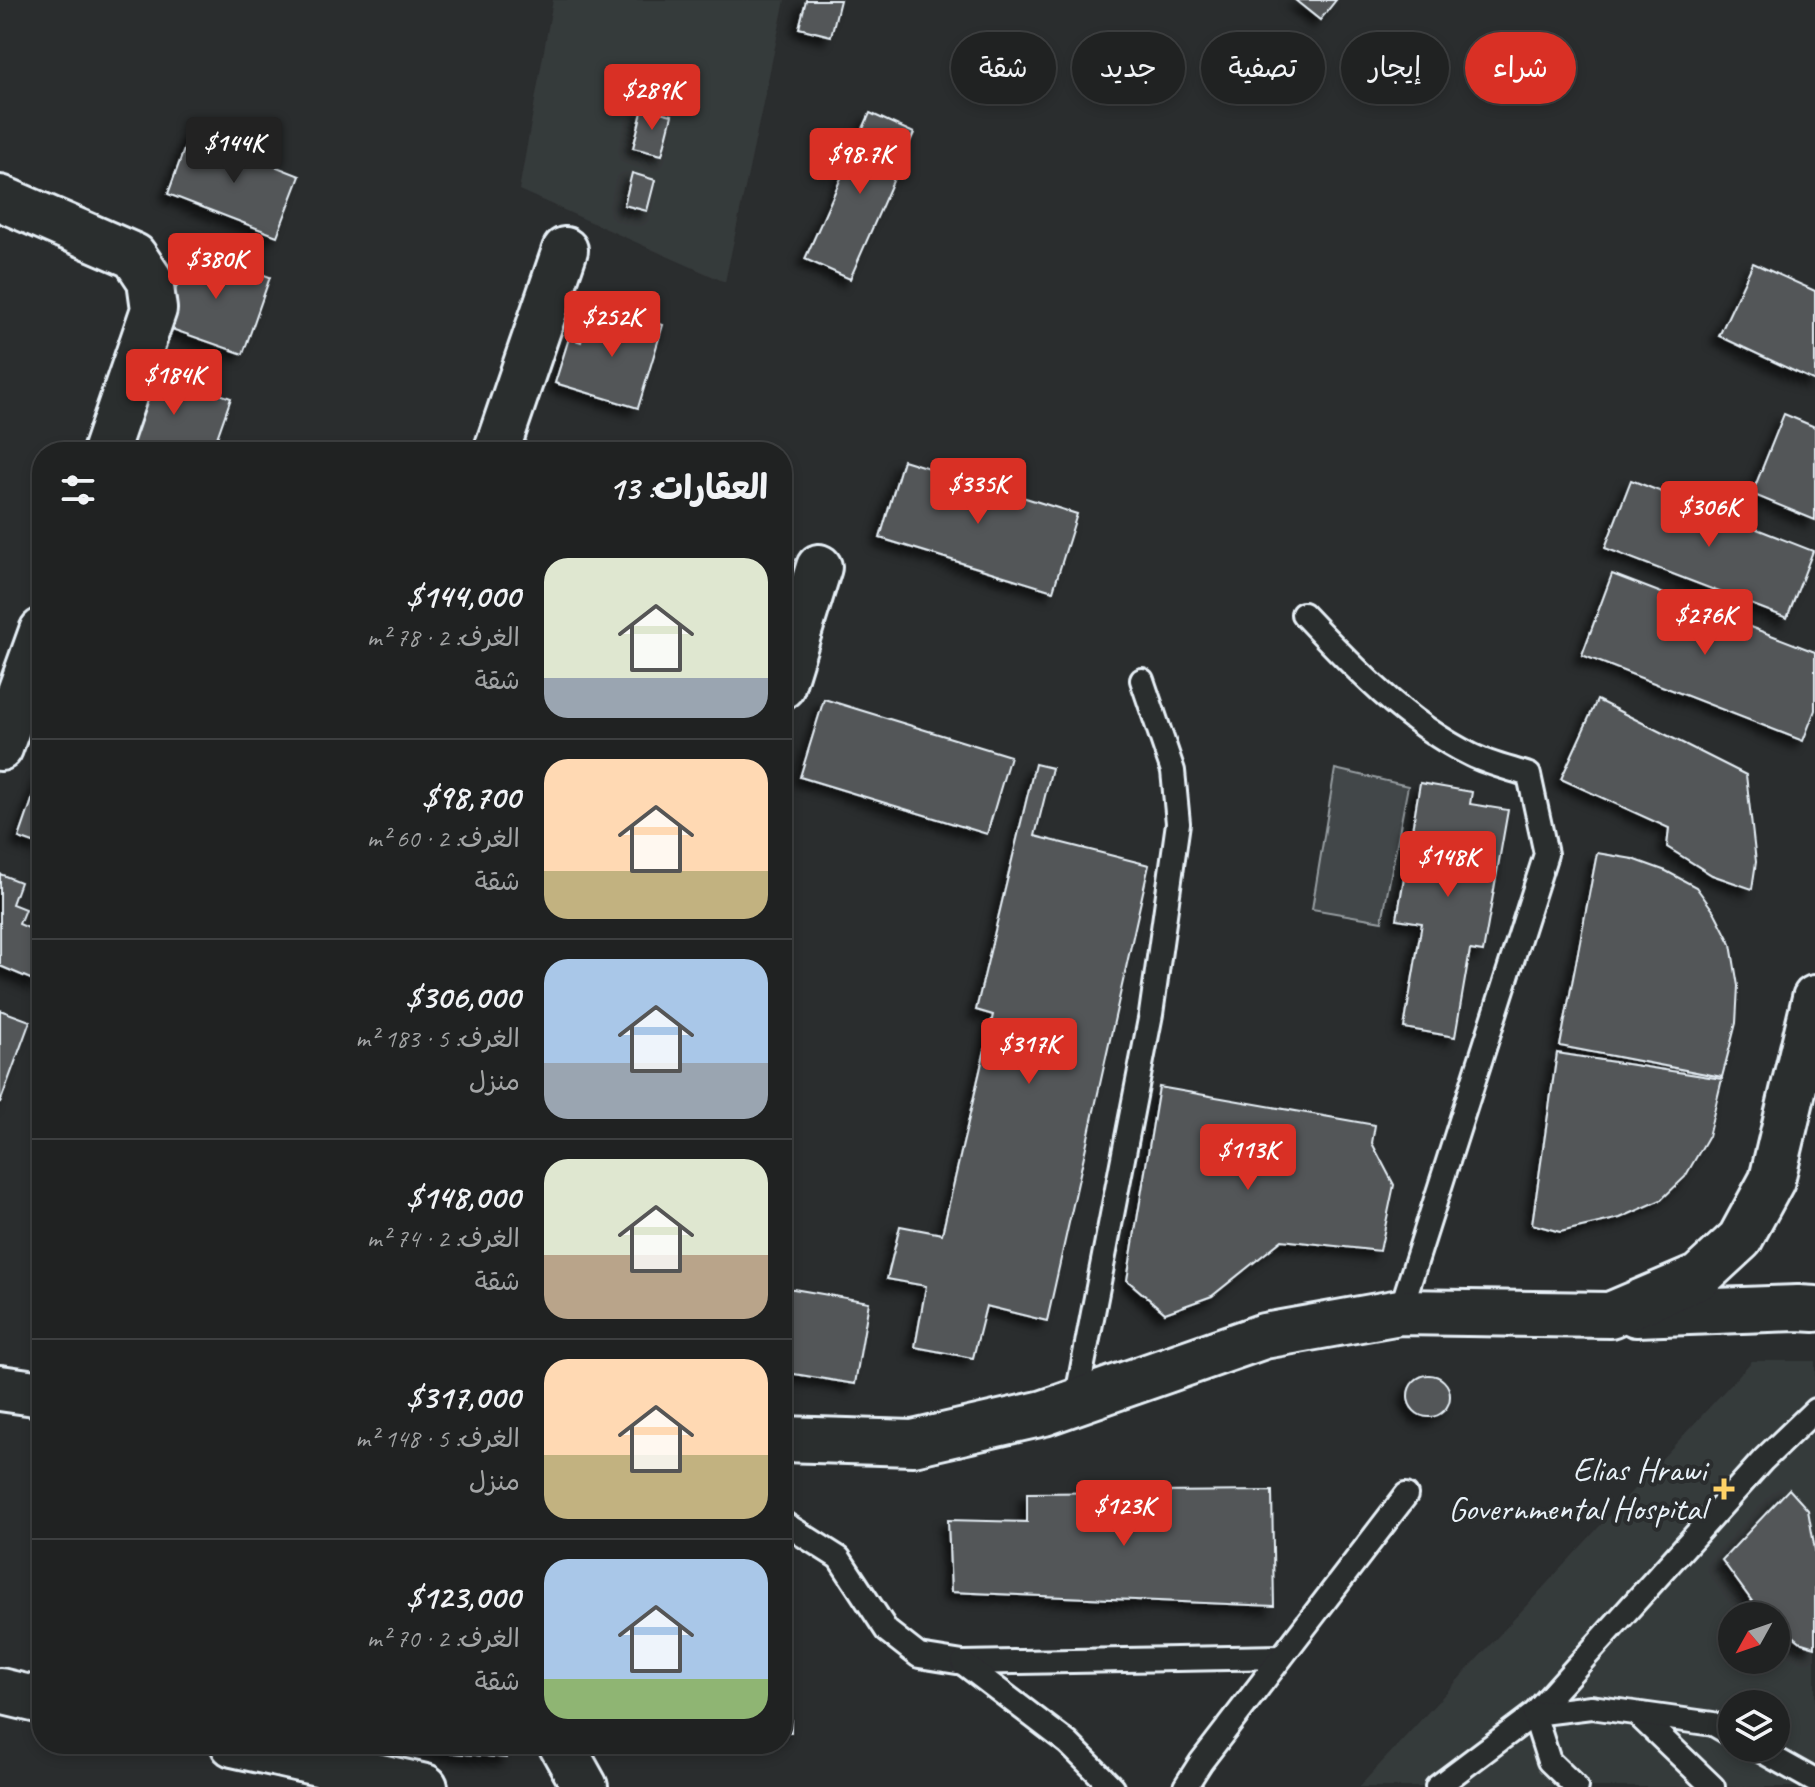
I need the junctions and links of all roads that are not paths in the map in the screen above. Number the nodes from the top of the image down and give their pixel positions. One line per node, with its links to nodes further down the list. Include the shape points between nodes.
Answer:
1 (0, 198): 3 (street, via 134,256 150,280 154,309)
2 (565, 250): 4 (street)
3 (108, 442)
4 (499, 442)
5 (819, 567): 7 (street)
6 (1303, 614): 13 (lane, via 1381,693 1424,726 1472,756 1529,775 1546,854)
7 (792, 654)
8 (32, 659): 10 (street)
9 (1142, 680): 17 (lane, via 1173,771 1178,823 1151,1014)
10 (0, 748)
11 (1815, 998): 14 (street, via 1772,1180 1740,1239 1699,1277)
12 (1815, 1309): 14 (street)
13 (1400, 1312): 14 (street); 17 (street, via 1264,1336)
14 (1610, 1315)
15 (0, 1388): 16 (street)
16 (32, 1393)
17 (1073, 1403): 19 (street, via 913,1443)
18 (1815, 1410): 26 (lane, via 1763,1460)
19 (792, 1439)
20 (1406, 1495): 22 (lane)
21 (792, 1528): 23 (lane, via 839,1558 887,1631 919,1656)
22 (1281, 1657): 23 (lane); 37 (lane)
23 (963, 1663): 36 (lane, via 1068,1743)
24 (0, 1691): 25 (street)
25 (32, 1699)
26 (1534, 1714): 27 (lane, via 1591,1707); 38 (lane); 39 (lane, via 1549,1761)
27 (1638, 1715): 28 (lane); 40 (lane)
28 (1718, 1727)
29 (259, 1754): 32 (street)
30 (567, 1754): 35 (street)
31 (1781, 1762): 33 (lane)
32 (315, 1775): 34 (street)
33 (1815, 1781)
34 (425, 1787)
35 (585, 1787)
36 (1112, 1787)
37 (1185, 1787)
38 (1437, 1787)
39 (1576, 1787)
40 (1713, 1787)

